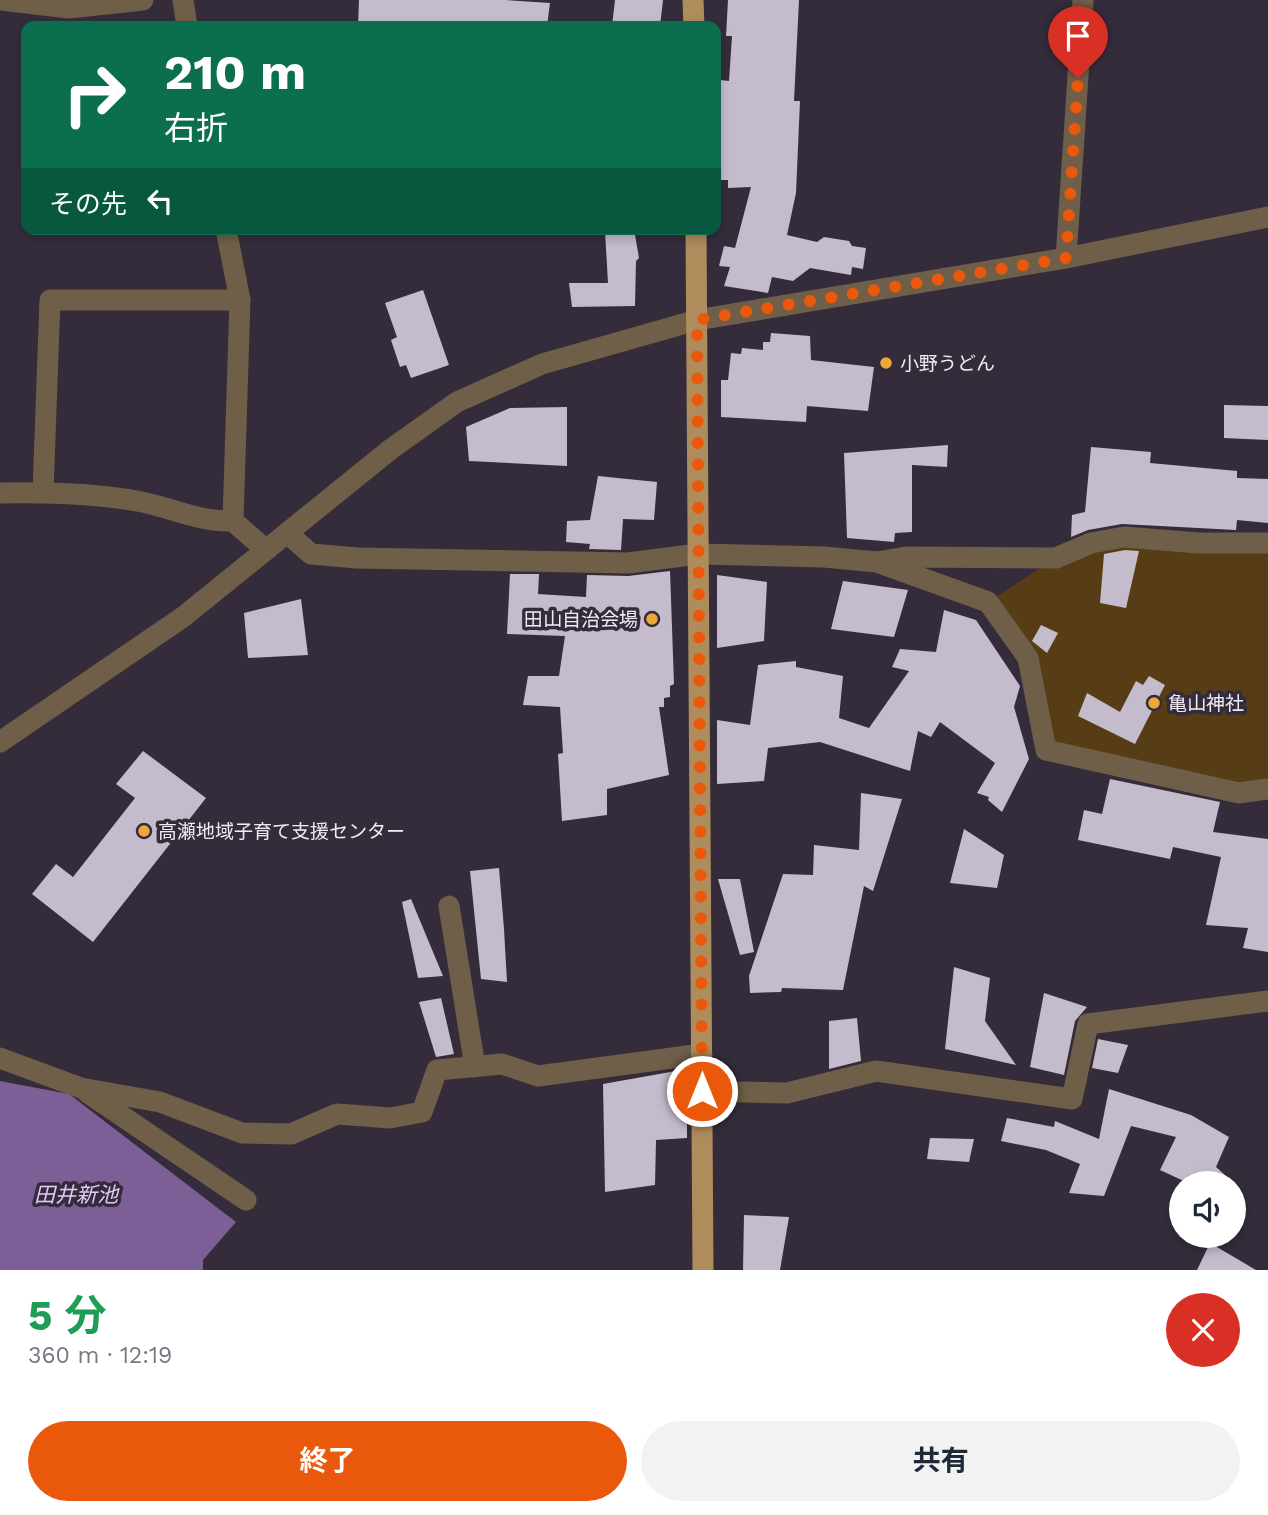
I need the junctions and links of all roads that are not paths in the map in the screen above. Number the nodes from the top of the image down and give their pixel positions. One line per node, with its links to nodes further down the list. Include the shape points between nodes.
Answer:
1 (0, 0): 2 (street, via 69,8)
2 (143, 0)
3 (183, 0): 6 (street)
4 (693, 0): 7 (main road)
5 (1083, 0): 11 (street)
6 (186, 21)
7 (694, 21)
8 (1268, 217): 11 (street)
9 (227, 235): 12 (street)
10 (696, 235): 13 (main road)
11 (1066, 258): 13 (street)
12 (240, 300): 14 (street, via 50,300); 16 (street)
13 (697, 320): 17 (street, via 542,364 457,402); 20 (main road)
14 (43, 492): 15 (street); 16 (street, via 138,501 209,522)
15 (0, 493)
16 (233, 521): 19 (street)
17 (286, 533): 19 (street); 20 (street, via 311,554 357,558 633,563)
18 (1268, 543): 21 (street, via 1124,537 1091,542 1056,558 906,557)
19 (267, 550): 22 (street, via 183,617)
20 (698, 554): 21 (street); 26 (main road)
21 (877, 562): 23 (street, via 988,602 1028,658 1046,750 1239,793)
22 (0, 742)
23 (1268, 789)
24 (449, 906): 28 (street)
25 (1268, 1001): 30 (street, via 1088,1024 1072,1099 876,1071 787,1093)
26 (702, 1054): 28 (street, via 538,1076 502,1064); 30 (main road)
27 (0, 1058): 29 (street)
28 (475, 1067): 29 (street, via 438,1070 422,1112 390,1118 337,1114 291,1133 242,1133 160,1102)
29 (81, 1088): 31 (street)
30 (702, 1091): 32 (main road)
31 (246, 1200)
32 (704, 1270)

